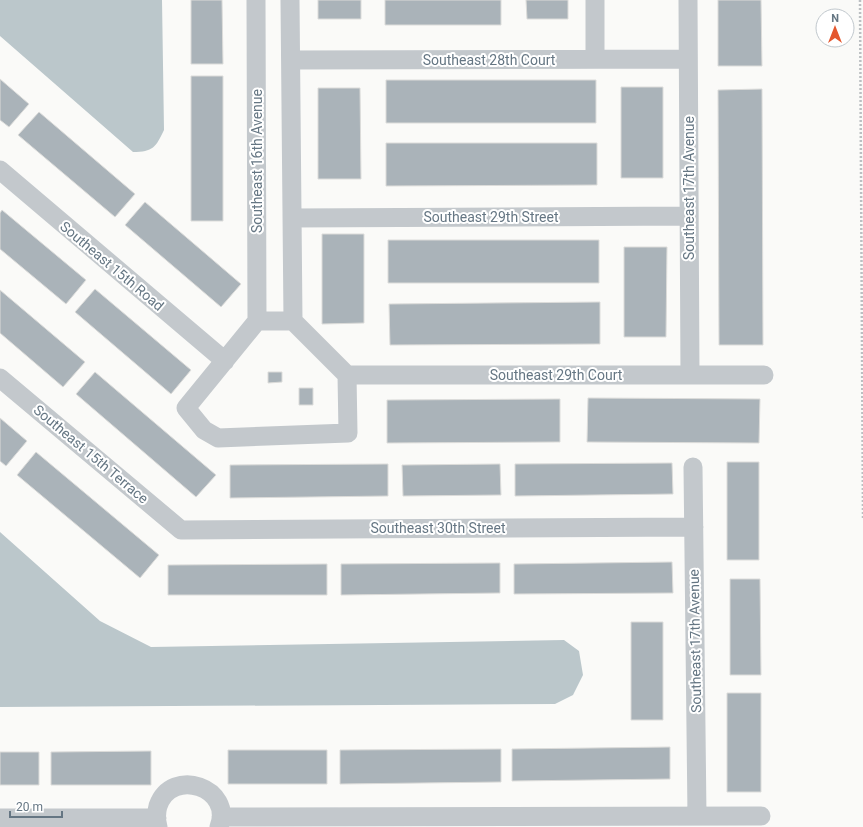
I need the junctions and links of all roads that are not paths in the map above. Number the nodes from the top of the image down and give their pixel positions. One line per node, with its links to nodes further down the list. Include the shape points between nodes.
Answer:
1 (256, 0): 12 (street, Southeast 16th Avenue)
2 (290, 0): 7 (street)
3 (595, 0): 5 (street)
4 (688, 0): 6 (street, Southeast 17th Avenue)
5 (595, 59): 6 (street, Southeast 28th Court); 7 (street, Southeast 28th Court)
6 (688, 59): 9 (street, Southeast 17th Avenue)
7 (291, 60): 10 (street)
8 (0, 170): 13 (street, Southeast 15th Road)
9 (689, 216): 10 (street, Southeast 29th Street); 15 (street, Southeast 17th Avenue)
10 (292, 218): 11 (street)
11 (293, 321): 12 (street); 14 (street)
12 (258, 322): 13 (street)
13 (225, 361): 14 (street, via 186,408 204,430 218,438 348,433)
14 (347, 375): 15 (street, Southeast 29th Court)
15 (690, 375): 16 (street, Southeast 29th Court)
16 (764, 375)
17 (0, 378): 20 (street, Southeast 15th Terrace)
18 (694, 467): 19 (street, Southeast 17th Avenue)
19 (694, 527): 20 (street, Southeast 30th Street); 21 (street, Southeast 17th Avenue)
20 (181, 530)
21 (697, 816): 22 (street); 25 (street)
22 (761, 816)
23 (0, 818): 24 (street)
24 (158, 822): 25 (street, via 160,801 167,792 177,786 188,784 200,786 210,792 221,812)
25 (220, 822)

